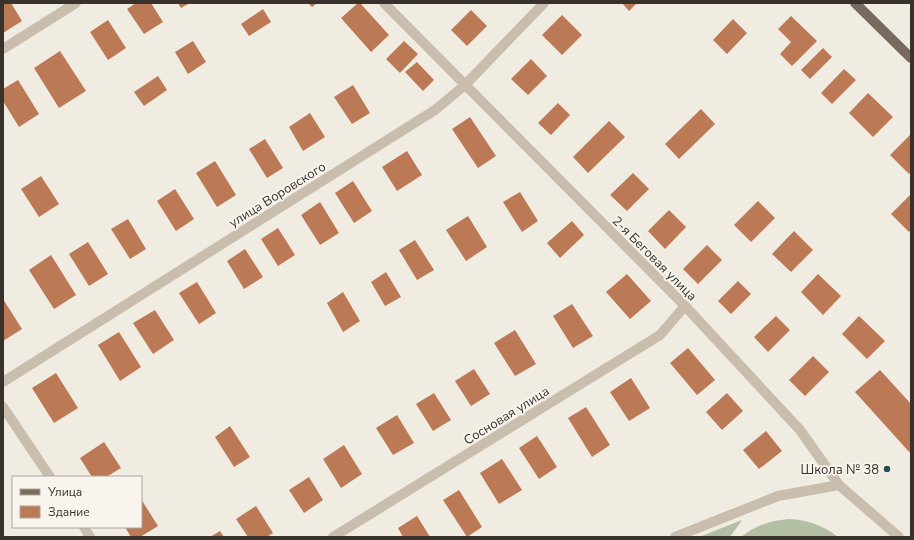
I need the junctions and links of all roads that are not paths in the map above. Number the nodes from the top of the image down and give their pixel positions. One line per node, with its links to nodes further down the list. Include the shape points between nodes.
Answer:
1 (76, 3): 5 (street)
2 (384, 3): 7 (street, 2-я Беговая улица)
3 (544, 3): 7 (street, улица Воровского)
4 (855, 3): 6 (main road)
5 (3, 49)
6 (911, 58)
7 (465, 85): 8 (street, 2-я Беговая улица); 9 (street, улица Воровского, via 435,110)
8 (685, 306): 12 (street, 2-я Беговая улица, via 800,430); 15 (street, Сосновая улица, via 660,335)
9 (3, 382)
10 (3, 407): 11 (street)
11 (49, 476)
12 (839, 485): 16 (street, via 778,496); 17 (street, 2-я Беговая улица)
13 (85, 528): 14 (street)
14 (90, 537)
15 (333, 537)
16 (675, 537)
17 (899, 537)

